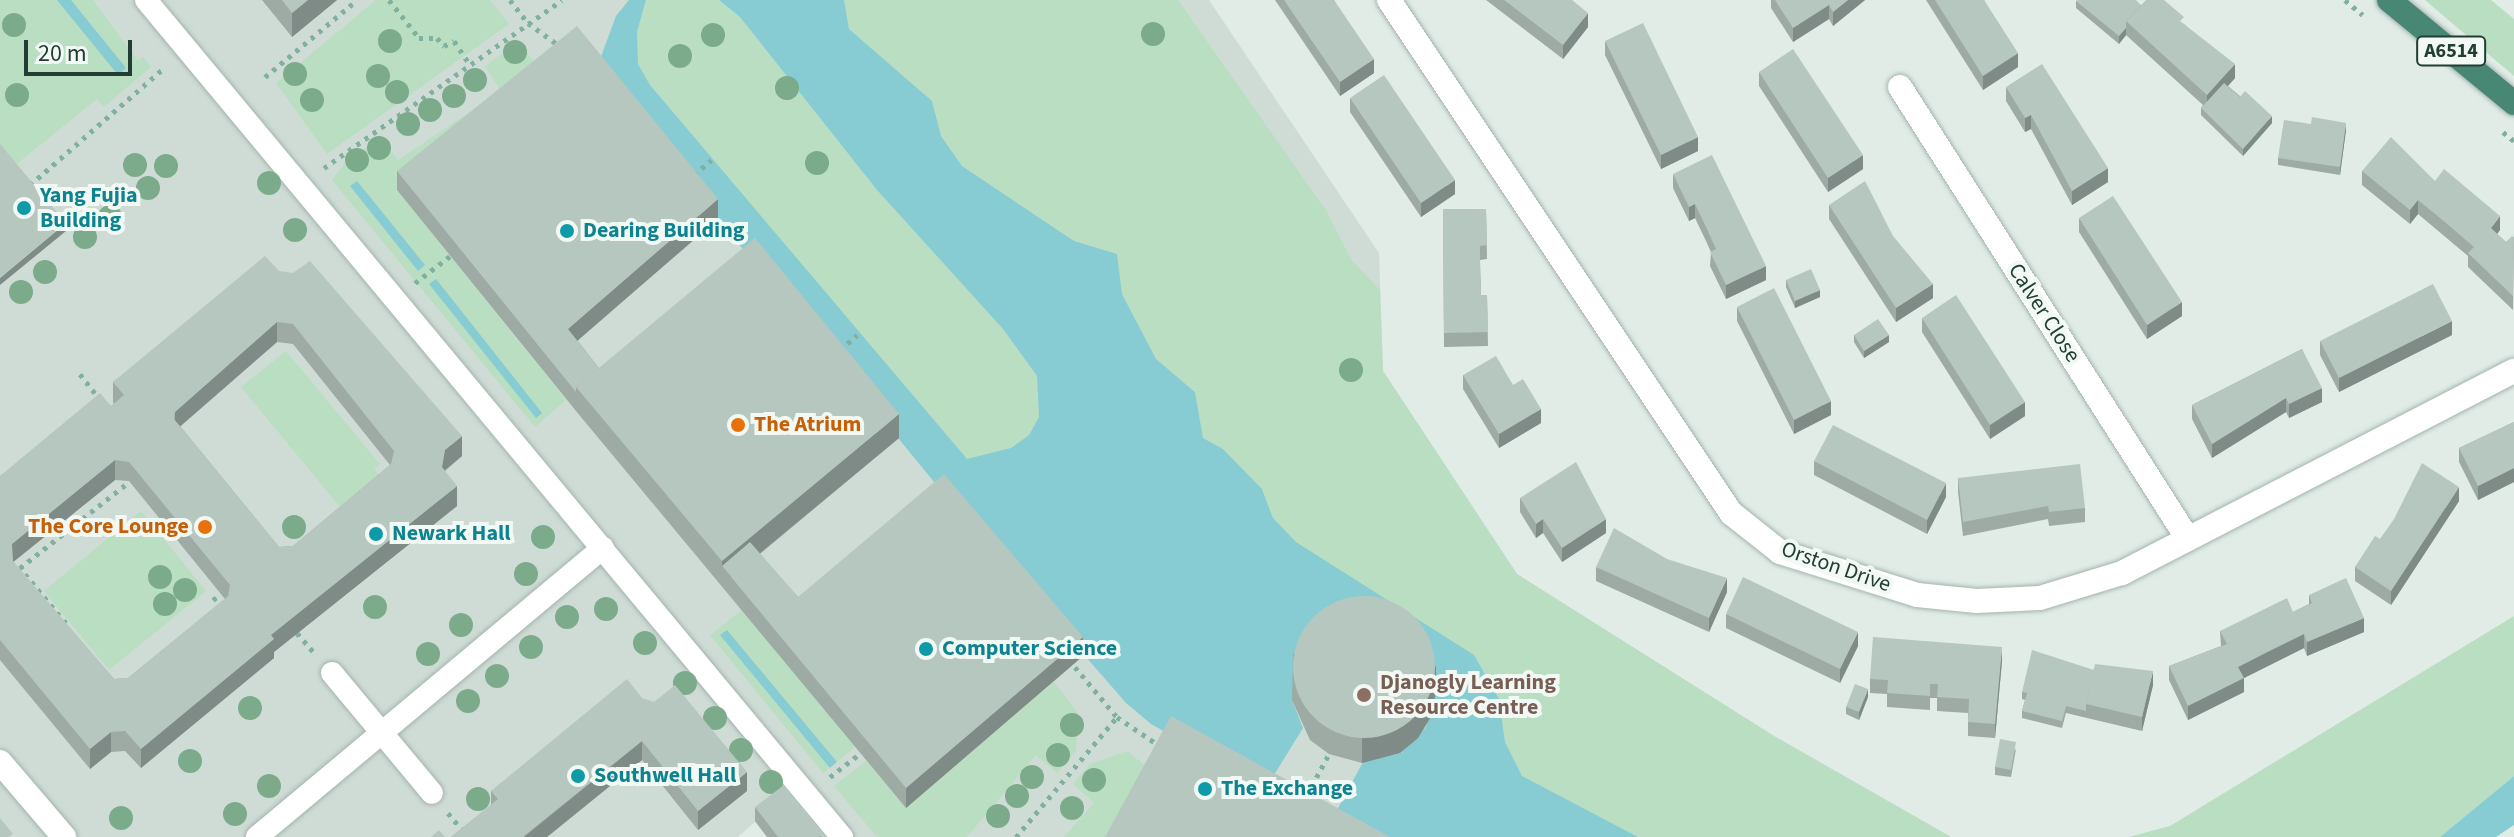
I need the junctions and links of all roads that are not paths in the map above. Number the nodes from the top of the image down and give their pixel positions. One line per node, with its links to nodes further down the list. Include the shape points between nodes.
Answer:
1 (146, 0): 8 (lane, via 300,191)
2 (1389, 0): 7 (street, Orston Drive, via 1731,513 1780,552 1917,595 1977,601 2040,598 2122,573)
3 (2389, 0): 5 (highway, A6514)
4 (1900, 87): 7 (street, Calver Close)
5 (2514, 103)
6 (2514, 371): 7 (street, Orston Drive)
7 (2188, 539)
8 (603, 548): 10 (lane); 15 (lane)
9 (332, 673): 10 (lane)
10 (381, 733): 12 (lane); 14 (lane)
11 (0, 762): 13 (street)
12 (432, 793)
13 (64, 837)
14 (257, 837)
15 (842, 837)

